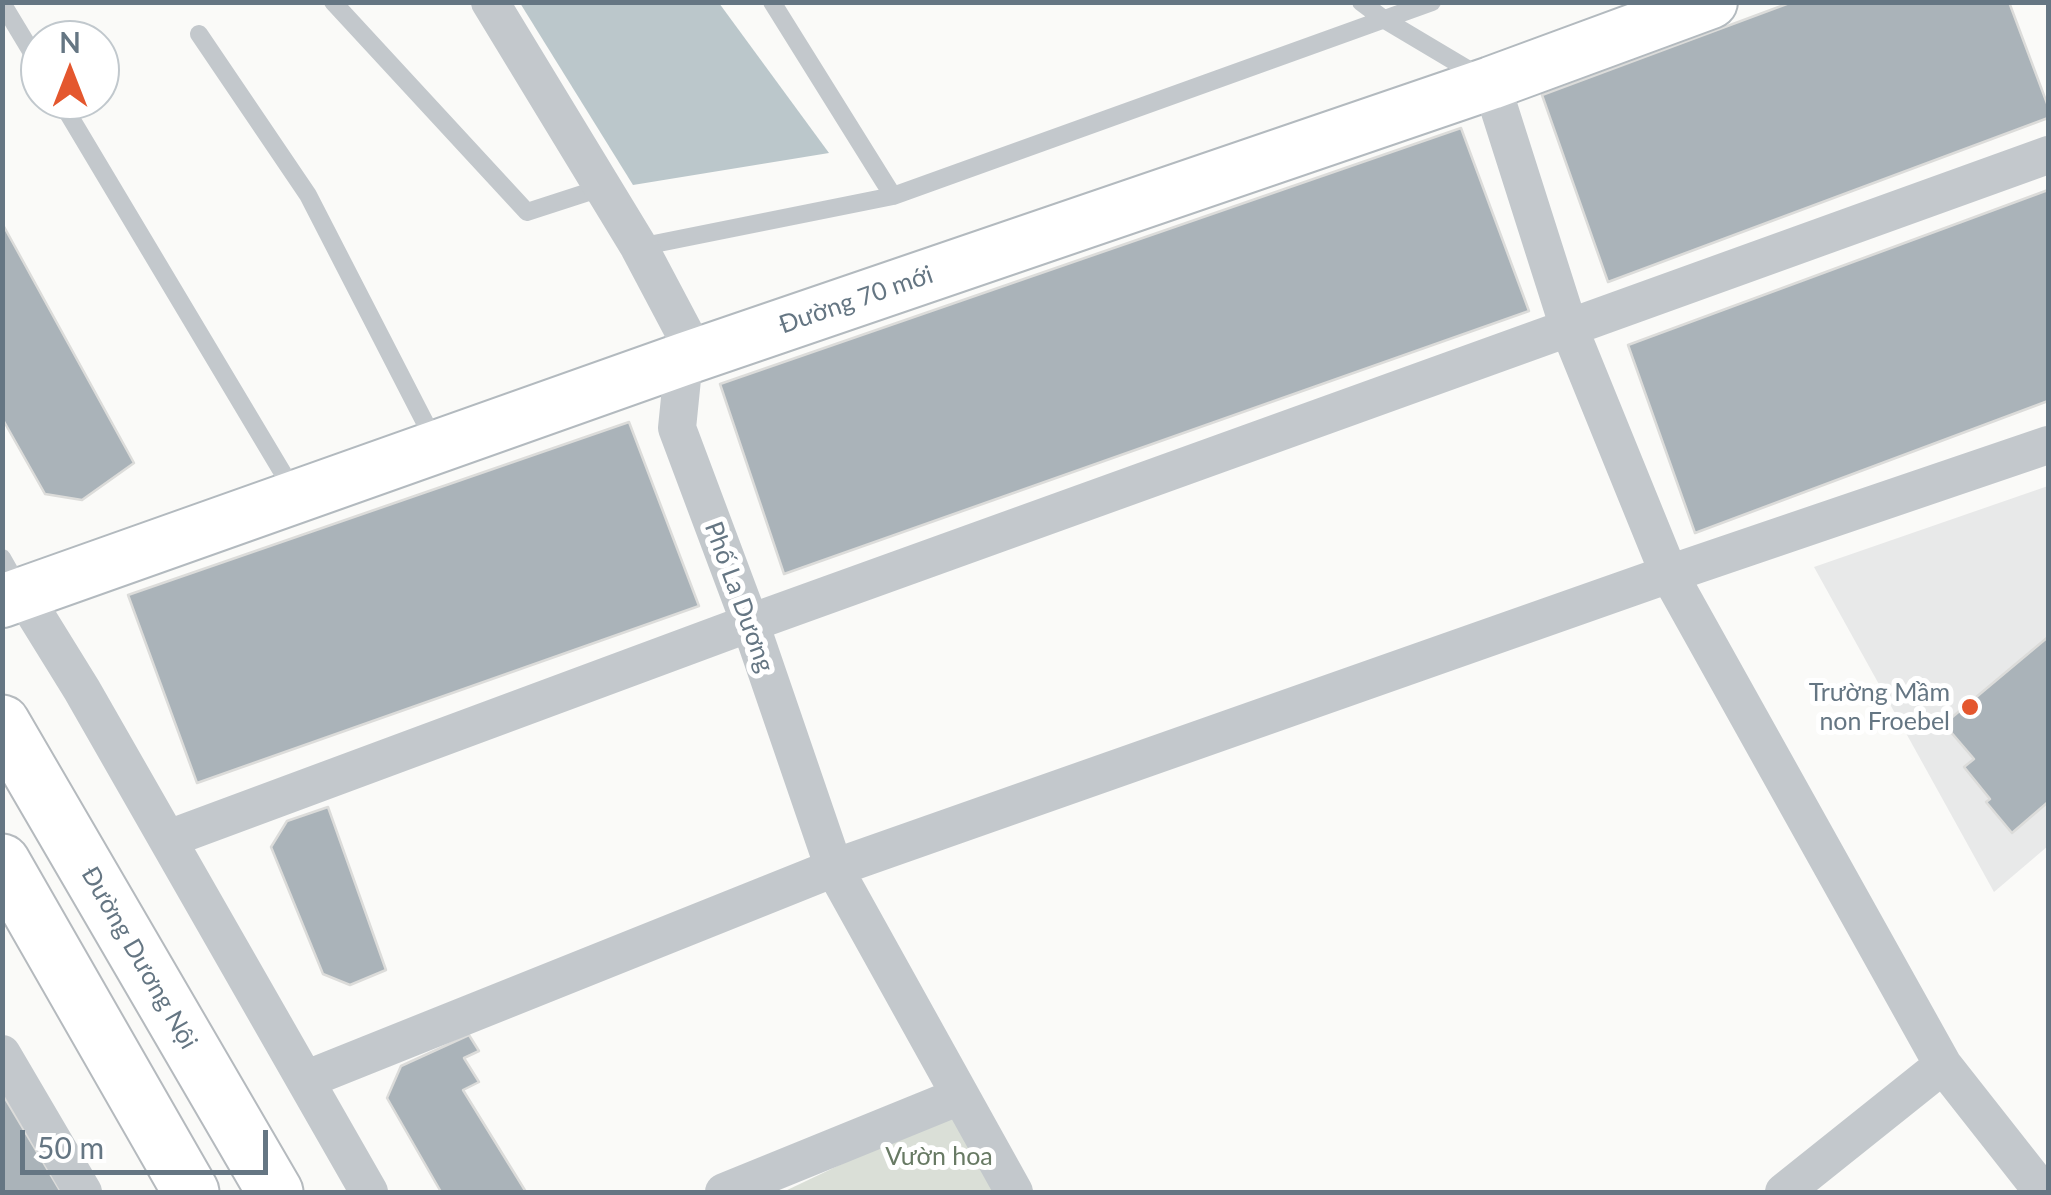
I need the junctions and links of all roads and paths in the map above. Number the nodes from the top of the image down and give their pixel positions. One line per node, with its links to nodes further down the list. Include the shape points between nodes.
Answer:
1 (333, 2): 14 (lane, via 527,212)
2 (490, 2): 14 (street, Phố La Dương)
3 (772, 2): 15 (lane)
4 (1361, 2): 8 (lane)
5 (1432, 2): 8 (lane)
6 (1711, 2): 11 (street, Đường 70 mới)
7 (2, 3): 9 (lane)
8 (1385, 20): 11 (lane); 15 (lane)
9 (20, 33)
10 (199, 34): 20 (lane, via 308,195)
11 (1492, 84): 17 (street); 18 (street, Đường 70 mới)
12 (72, 120): 21 (lane)
13 (2048, 155): 17 (street)
14 (601, 188): 16 (street, Phố La Dương)
15 (893, 196): 16 (lane)
16 (639, 247): 18 (street, Phố La Dương, via 684,332)
17 (1569, 328): 22 (street); 24 (street)
18 (684, 359): 20 (street, Đường 70 mới); 24 (street, Phố La Dương, via 677,428)
19 (2048, 445): 22 (street)
20 (436, 446): 21 (street, Đường 70 mới)
21 (296, 495): 23 (street, Đường 70 mới)
22 (1669, 574): 28 (street); 30 (street)
23 (9, 584): 26 (street, via 82,690)
24 (750, 623): 26 (street); 28 (street, Phố La Dương)
25 (2, 723): 35 (main road, Đường Dương Nội)
26 (168, 838): 31 (street)
27 (2, 862): 34 (main road)
28 (834, 868): 31 (street); 32 (street, Phố La Dương)
29 (2, 1054): 33 (street)
30 (1943, 1065): 39 (street); 40 (street)
31 (305, 1080): 36 (street)
32 (960, 1096): 37 (street); 38 (street, Phố La Dương)
33 (83, 1192)
34 (191, 1192)
35 (275, 1192)
36 (369, 1192)
37 (724, 1192)
38 (1014, 1192)
39 (1784, 1192)
40 (2043, 1192)

